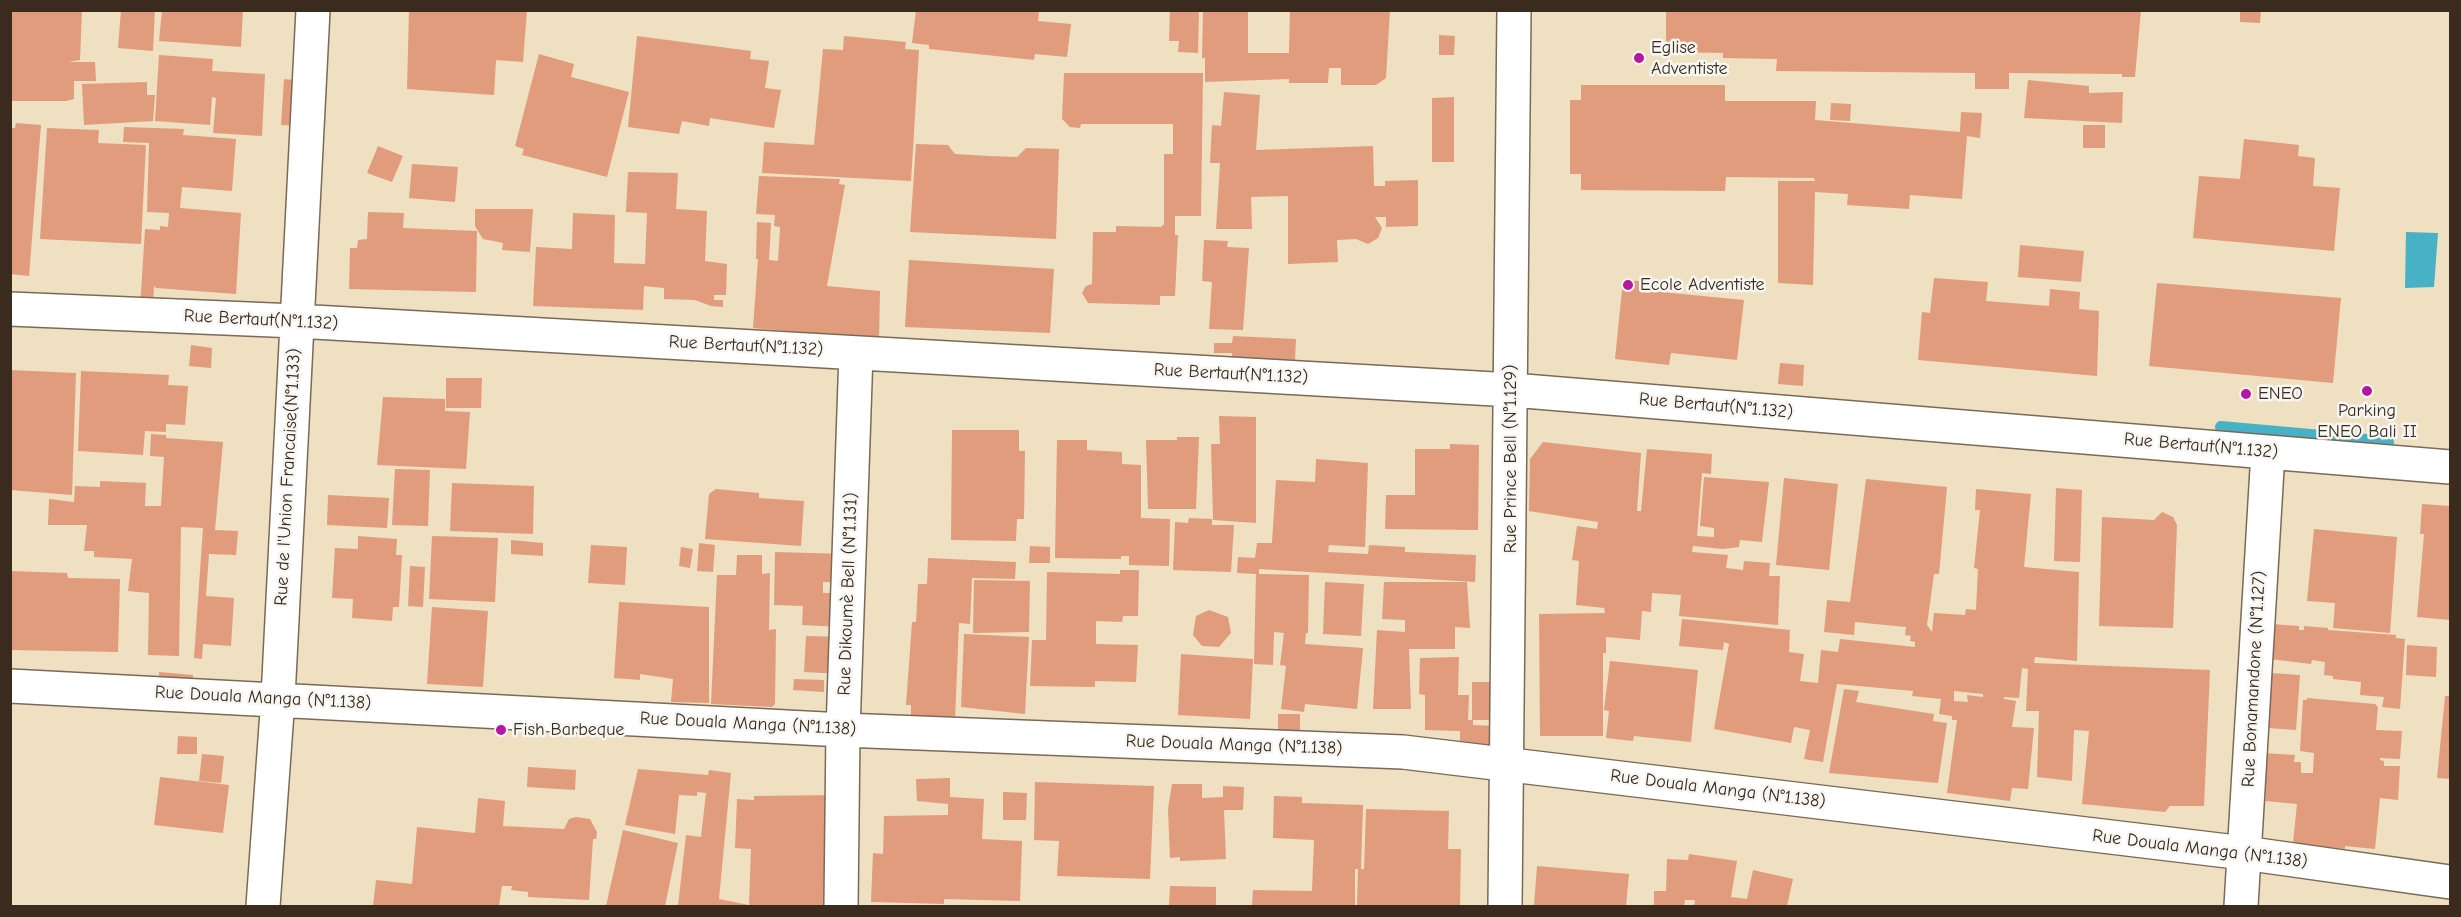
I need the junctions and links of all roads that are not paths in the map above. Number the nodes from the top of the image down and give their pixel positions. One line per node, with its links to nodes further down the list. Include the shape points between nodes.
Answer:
1 (313, 10): 4 (street, Rue de l'Union Francaise(N°1.133))
2 (1514, 10): 6 (street, Rue Prince Bell (N°1.129))
3 (10, 309): 4 (street, Rue Bertaut(N°1.132))
4 (296, 321): 5 (street, Rue Bertaut(N°1.132)); 10 (street, Rue de l'Union Francaise(N°1.133))
5 (856, 353): 6 (street, Rue Bertaut(N°1.132)); 11 (street, Rue Dikoumè Bell (N°1.131))
6 (1512, 390): 7 (street, Rue Bertaut(N°1.132)); 12 (street, Rue Prince Bell (N°1.129))
7 (2268, 452): 8 (street, Rue Bertaut(N°1.132)); 13 (street, Rue Bonamandone (N°1.127))
8 (2451, 467)
9 (10, 686): 10 (street, Rue Douala Manga (N°1.138))
10 (278, 698): 11 (street, Rue Douala Manga (N°1.138)); 15 (street, Rue de l'Union Francaise(N°1.133))
11 (843, 730): 12 (street, Rue Douala Manga (N°1.138), via 1403,752); 16 (street, Rue Dikoumè Bell (N°1.131))
12 (1509, 764): 13 (street, Rue Douala Manga (N°1.138)); 17 (street, Rue Prince Bell (N°1.129))
13 (2244, 853): 14 (street, Rue Douala Manga (N°1.138)); 18 (street, Rue Bonamandone (N°1.127))
14 (2451, 882)
15 (263, 906)
16 (841, 906)
17 (1505, 906)
18 (2241, 906)

